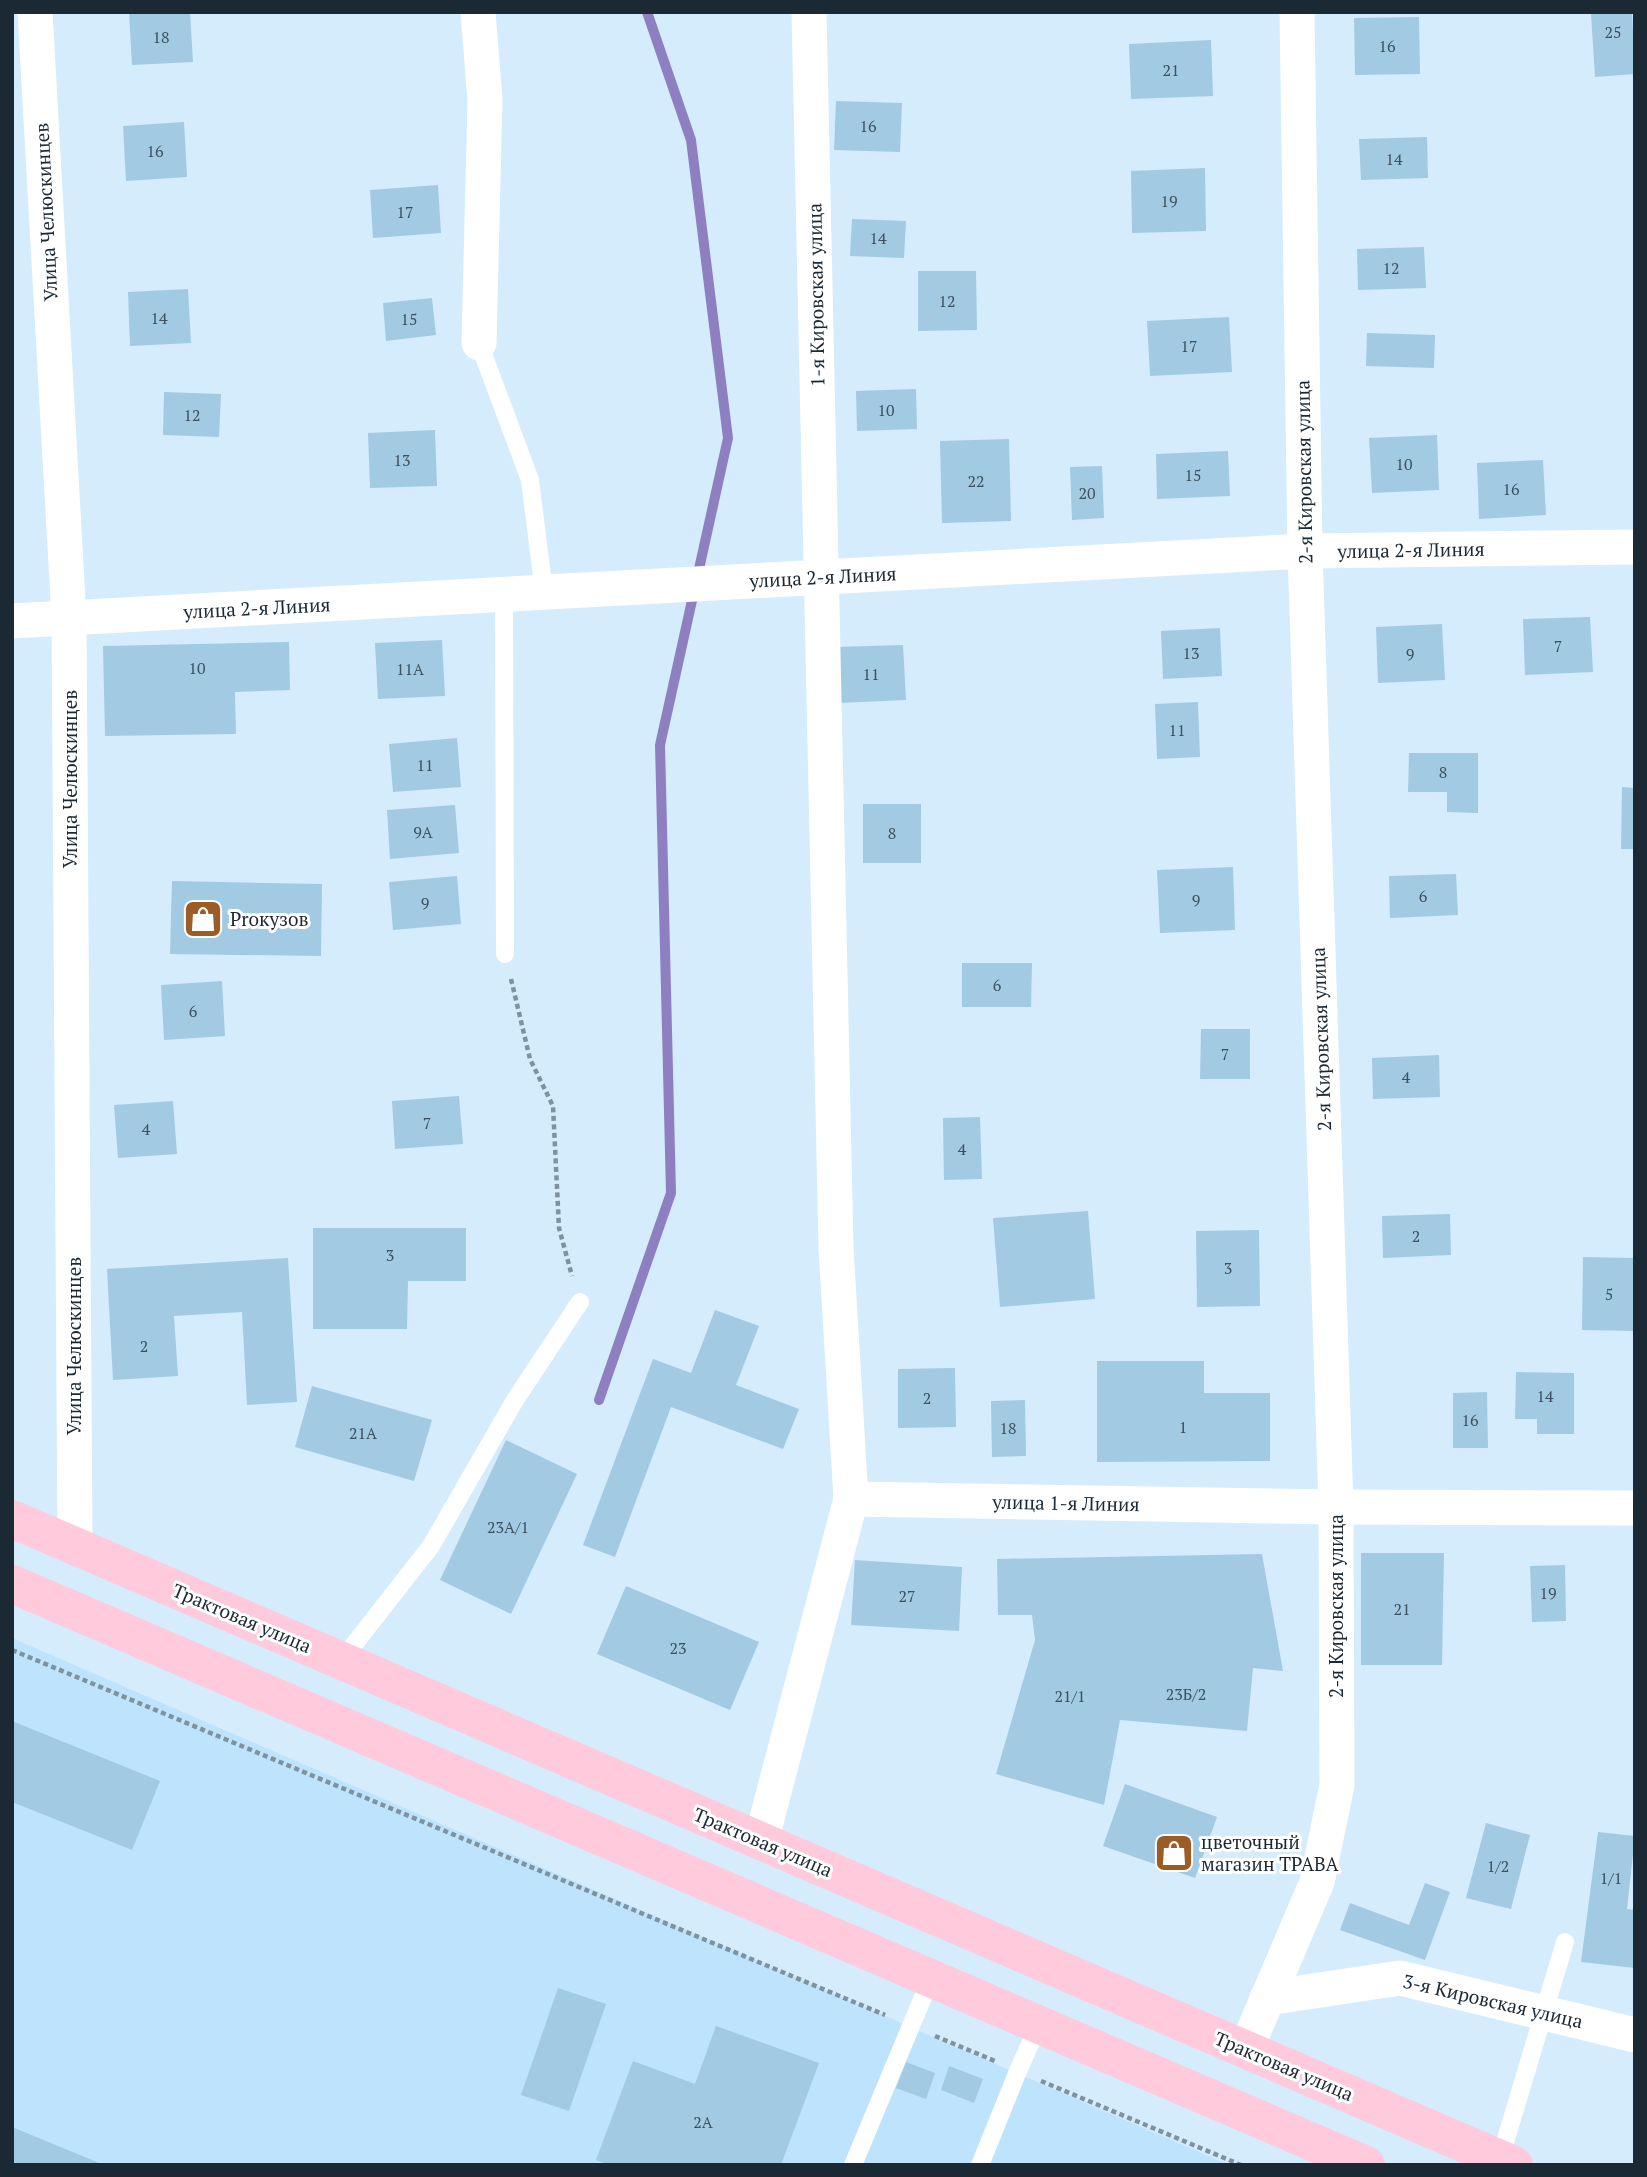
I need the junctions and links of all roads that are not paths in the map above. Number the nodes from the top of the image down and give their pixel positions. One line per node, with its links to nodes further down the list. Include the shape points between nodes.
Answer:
1 (35, 12): 11 (street, Улица Челюскинцев)
2 (478, 12): 5 (street, via 485,100)
3 (809, 12): 8 (street, 1-я Кировская улица)
4 (1297, 12): 7 (street, 2-я Кировская улица)
5 (479, 343): 9 (lane, via 530,480)
6 (1635, 547): 7 (street, улица 2-я Линия)
7 (1305, 551): 8 (street, улица 2-я Линия); 16 (street, 2-я Кировская улица)
8 (822, 578): 9 (street, улица 2-я Линия); 15 (street, 1-я Кировская улица, via 836,1248)
9 (544, 592): 10 (street, улица 2-я Линия)
10 (504, 594): 11 (street, улица 2-я Линия); 13 (lane)
11 (69, 618): 12 (street, улица 2-я Линия); 19 (street, Улица Челюскинцев)
12 (12, 621)
13 (505, 954)
14 (580, 1303): 21 (lane, via 515,1400 431,1546)
15 (851, 1499): 16 (street, улица 1-я Линия); 22 (street)
16 (1336, 1507): 17 (street, улица 1-я Линия); 25 (street, 2-я Кировская улица, via 1337,1785 1317,1882)
17 (1635, 1508)
18 (12, 1519): 19 (main road, Трактовая улица)
19 (75, 1546): 21 (main road, Трактовая улица)
20 (12, 1584): 24 (main road)
21 (341, 1661): 22 (main road, Трактовая улица)
22 (761, 1841): 29 (main road, Трактовая улица)
23 (1565, 1942): 26 (lane)
24 (931, 1978): 27 (main road); 31 (lane)
25 (1267, 1998): 26 (street, 3-я Кировская улица, via 1400,1978); 29 (street, 2-я Кировская улица)
26 (1544, 2013): 28 (street, 3-я Кировская улица); 30 (lane)
27 (1039, 2024): 32 (lane); 33 (main road)
28 (1635, 2035)
29 (1246, 2049): 30 (main road, Трактовая улица)
30 (1507, 2162)
31 (853, 2165)
32 (980, 2165)
33 (1366, 2165)

